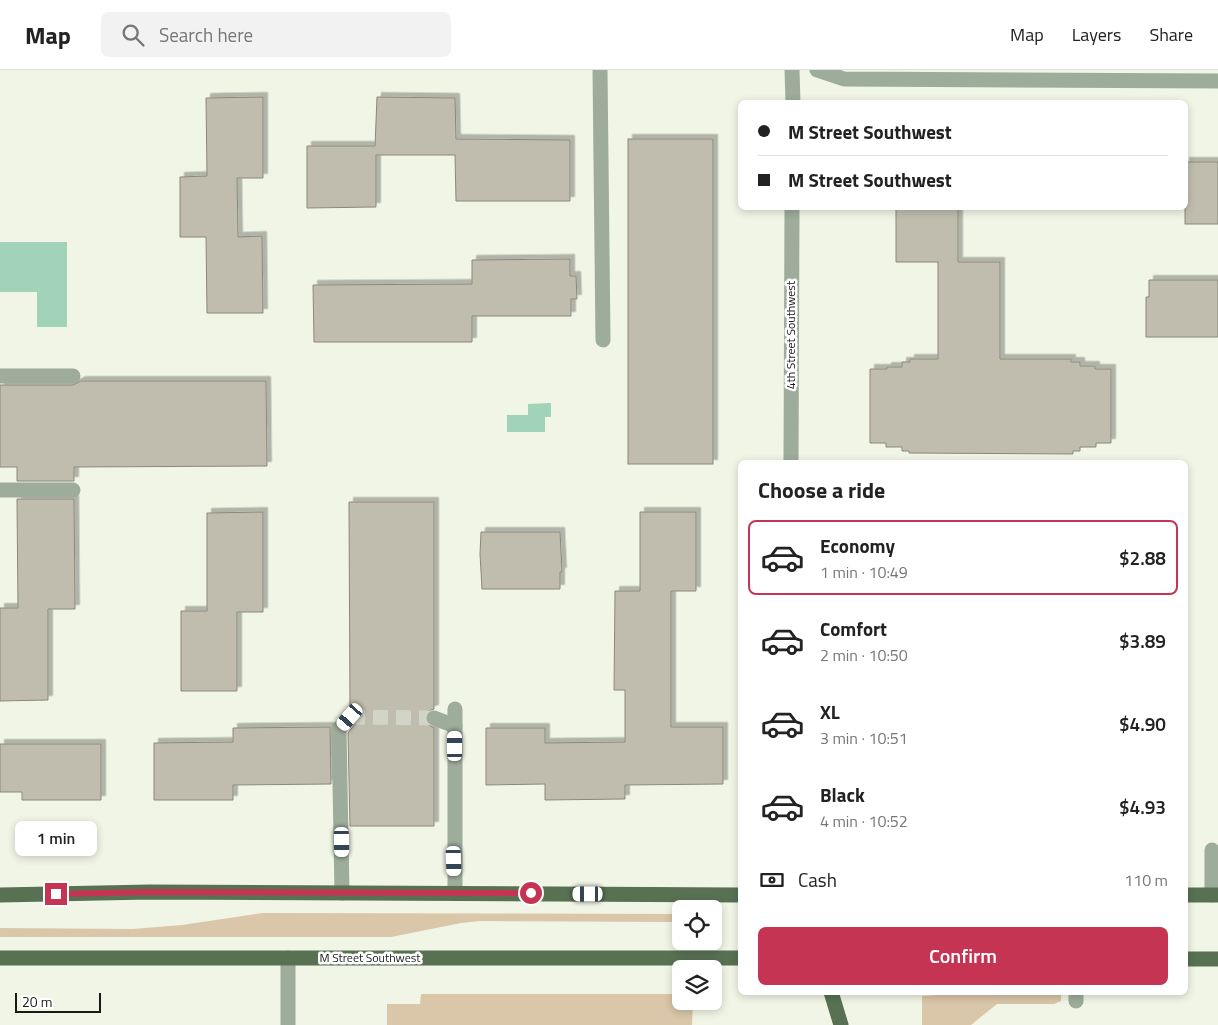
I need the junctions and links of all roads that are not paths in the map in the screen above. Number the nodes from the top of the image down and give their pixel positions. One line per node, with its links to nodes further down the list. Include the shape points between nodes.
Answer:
1 (600, 70): 7 (street)
2 (792, 70): 5 (street)
3 (817, 70): 4 (street, via 844,79)
4 (1218, 80)
5 (793, 100)
6 (792, 210): 10 (street, 4th Street Southwest)
7 (603, 340)
8 (0, 376): 9 (street)
9 (72, 376)
10 (791, 460)
11 (0, 490): 12 (street)
12 (73, 490)
13 (455, 709): 16 (street)
14 (350, 717): 18 (street, via 340,729)
15 (434, 718): 16 (street)
16 (455, 726): 19 (street)
17 (1212, 850): 23 (street)
18 (342, 893): 19 (main road); 20 (main road)
19 (455, 893): 21 (main road)
20 (0, 895)
21 (738, 895)
22 (1188, 895): 23 (main road)
23 (1215, 895)
24 (0, 958): 25 (main road, M Street Southwest)
25 (288, 958): 26 (main road, M Street Southwest); 30 (street)
26 (738, 958)
27 (1218, 958): 28 (main road)
28 (1188, 959)
29 (832, 995): 31 (main road)
30 (288, 1025)
31 (841, 1025)

